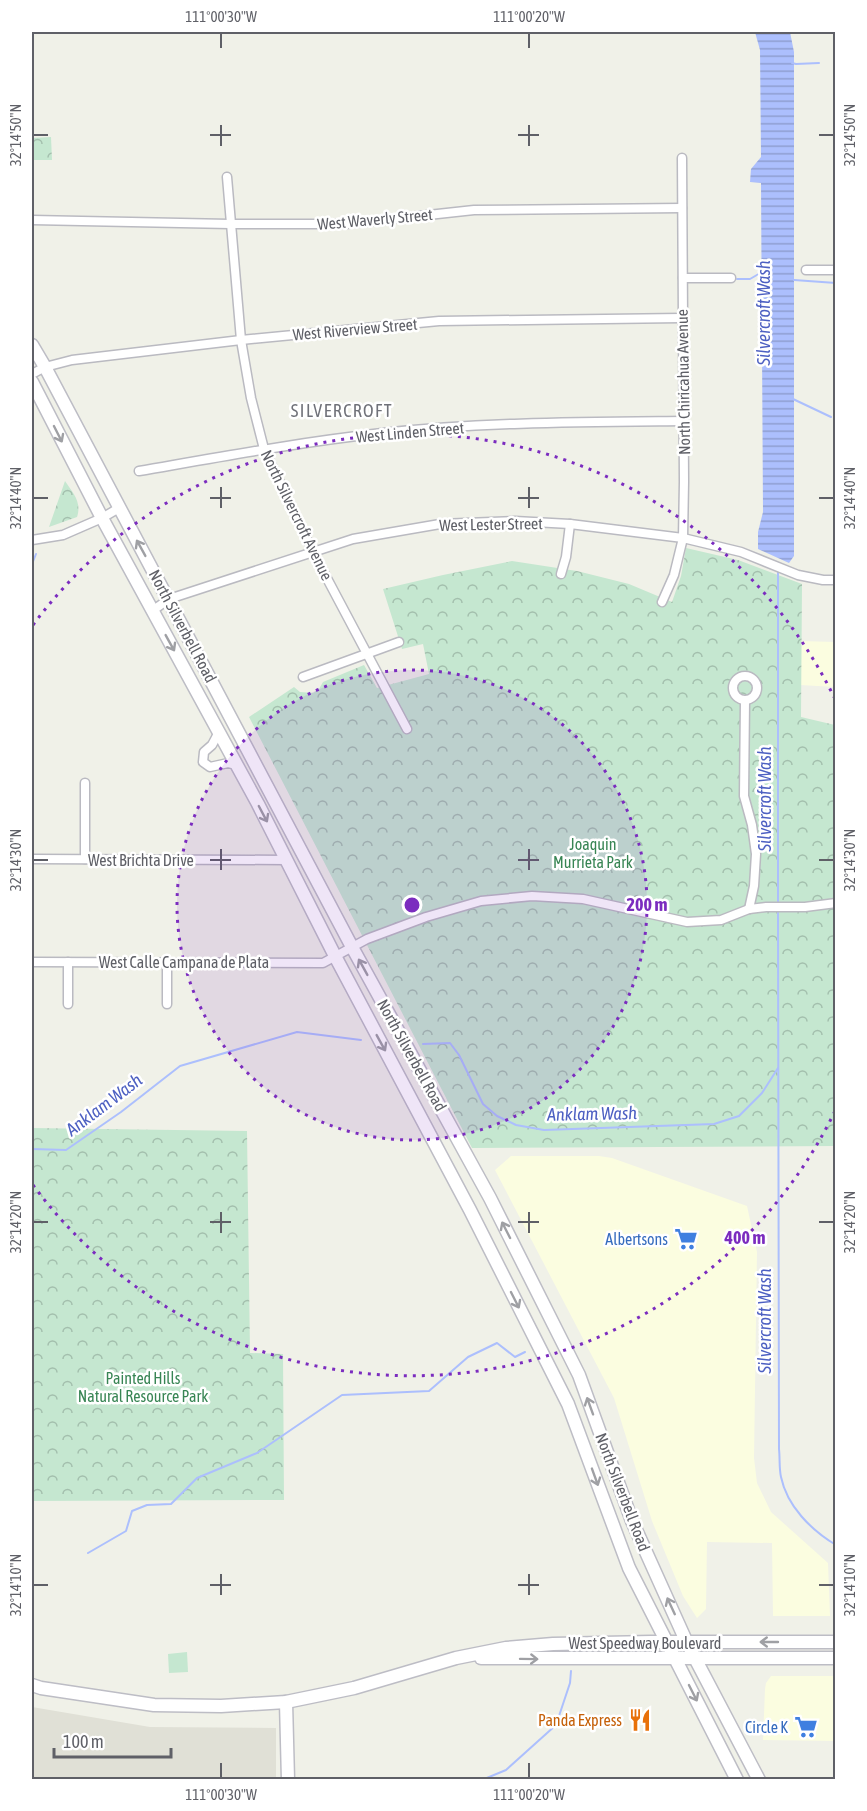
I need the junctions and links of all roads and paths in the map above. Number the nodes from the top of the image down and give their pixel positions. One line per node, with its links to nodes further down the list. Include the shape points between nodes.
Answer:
1 (682, 158): 3 (street, North Chiricahua Avenue)
2 (227, 177): 5 (street, North Silvercroft Avenue)
3 (682, 208): 5 (street, West Waverly Street, via 474,210 345,224); 8 (street, North Chiricahua Avenue)
4 (32, 220): 5 (street, West Waverly Street)
5 (230, 224): 11 (street, North Silvercroft Avenue)
6 (806, 270): 7 (street)
7 (836, 270)
8 (683, 278): 9 (street); 10 (street, North Chiricahua Avenue)
9 (731, 278)
10 (682, 318): 11 (street, West Riverview Street, via 439,321); 16 (street, North Chiricahua Avenue)
11 (241, 340): 13 (street, West Riverview Street, via 72,360); 17 (street, North Silvercroft Avenue)
12 (32, 345): 13 (main road, North Silverbell Road)
13 (45, 367): 14 (street, West Riverview Street); 19 (main road, North Silverbell Road)
14 (32, 374)
15 (32, 382): 20 (main road, North Silverbell Road, one-way to 20)
16 (684, 421): 17 (street, West Linden Street, via 529,422 384,433); 22 (street, North Chiricahua Avenue)
17 (264, 449): 18 (street, West Linden Street); 24 (street, North Silvercroft Avenue)
18 (139, 471)
19 (118, 508): 20 (street); 27 (main road, North Silverbell Road, one-way to 19)
20 (102, 518): 23 (street, via 63,535); 29 (main road, North Silverbell Road)
21 (570, 524): 22 (street, West Lester Street); 24 (street, West Lester Street, via 440,524 353,539); 25 (street)
22 (683, 538): 26 (street, West Lester Street, via 741,552 798,575); 28 (street, North Chiricahua Avenue)
23 (32, 540)
24 (313, 552): 27 (street, West Lester Street); 31 (street, North Silvercroft Avenue)
25 (561, 574)
26 (836, 580)
27 (169, 599): 29 (street, West Lester Street); 38 (main road, North Silverbell Road)
28 (662, 602)
29 (152, 611): 35 (main road, North Silverbell Road, one-way to 35)
30 (399, 642): 31 (street)
31 (367, 653): 32 (street); 34 (street, North Silvercroft Avenue)
32 (303, 677)
33 (745, 701): 43 (street, via 744,796 756,854)
34 (407, 729)
35 (219, 732): 36 (main road, North Silverbell Road); 36 (street, via 204,752 203,762 210,767)
36 (237, 765): 41 (main road, North Silverbell Road, one-way to 41)
37 (85, 783): 40 (street)
38 (303, 853): 41 (main road); 44 (main road, North Silverbell Road)
39 (32, 859): 40 (street, West Brichta Drive)
40 (85, 859): 41 (street, West Brichta Drive)
41 (287, 860): 45 (main road, North Silverbell Road)
42 (836, 903): 43 (street, West Calle Campana de Plata)
43 (748, 909): 44 (street, West Calle Campana de Plata, via 721,920 687,922 583,899 532,896 481,901 426,917)
44 (352, 947): 45 (street, West Calle Campana de Plata); 53 (main road, North Silverbell Road, one-way to 44, via 632,1521 579,1375 490,1198)
45 (335, 956): 48 (street, West Calle Campana de Plata, via 323,963); 51 (main road, North Silverbell Road, one-way to 51, via 568,1404 629,1568)
46 (32, 962): 47 (street, West Calle Campana de Plata)
47 (68, 962): 48 (street, West Calle Campana de Plata); 49 (street)
48 (167, 962): 50 (street)
49 (68, 1004)
50 (167, 1004)
51 (667, 1642): 53 (main road, West Speedway Boulevard); 54 (main road, West Speedway Boulevard, via 542,1645); 56 (main road, North Silverbell Road)
52 (831, 1642): 53 (main road, West Speedway Boulevard, one-way to 53); 55 (main road)
53 (687, 1643): 57 (main road, North Silverbell Road)
54 (456, 1658): 56 (main road, West Speedway Boulevard, one-way to 56); 59 (main road, West Speedway Boulevard, via 354,1688)
55 (832, 1658): 57 (main road, West Speedway Boulevard)
56 (675, 1659): 57 (main road, West Speedway Boulevard); 61 (main road, North Silverbell Road, one-way to 61)
57 (696, 1659): 62 (main road, North Silverbell Road)
58 (32, 1685): 59 (main road, West Speedway Boulevard, via 154,1705 221,1707)
59 (286, 1702): 60 (main road)
60 (288, 1779)
61 (738, 1779)
62 (759, 1779)

